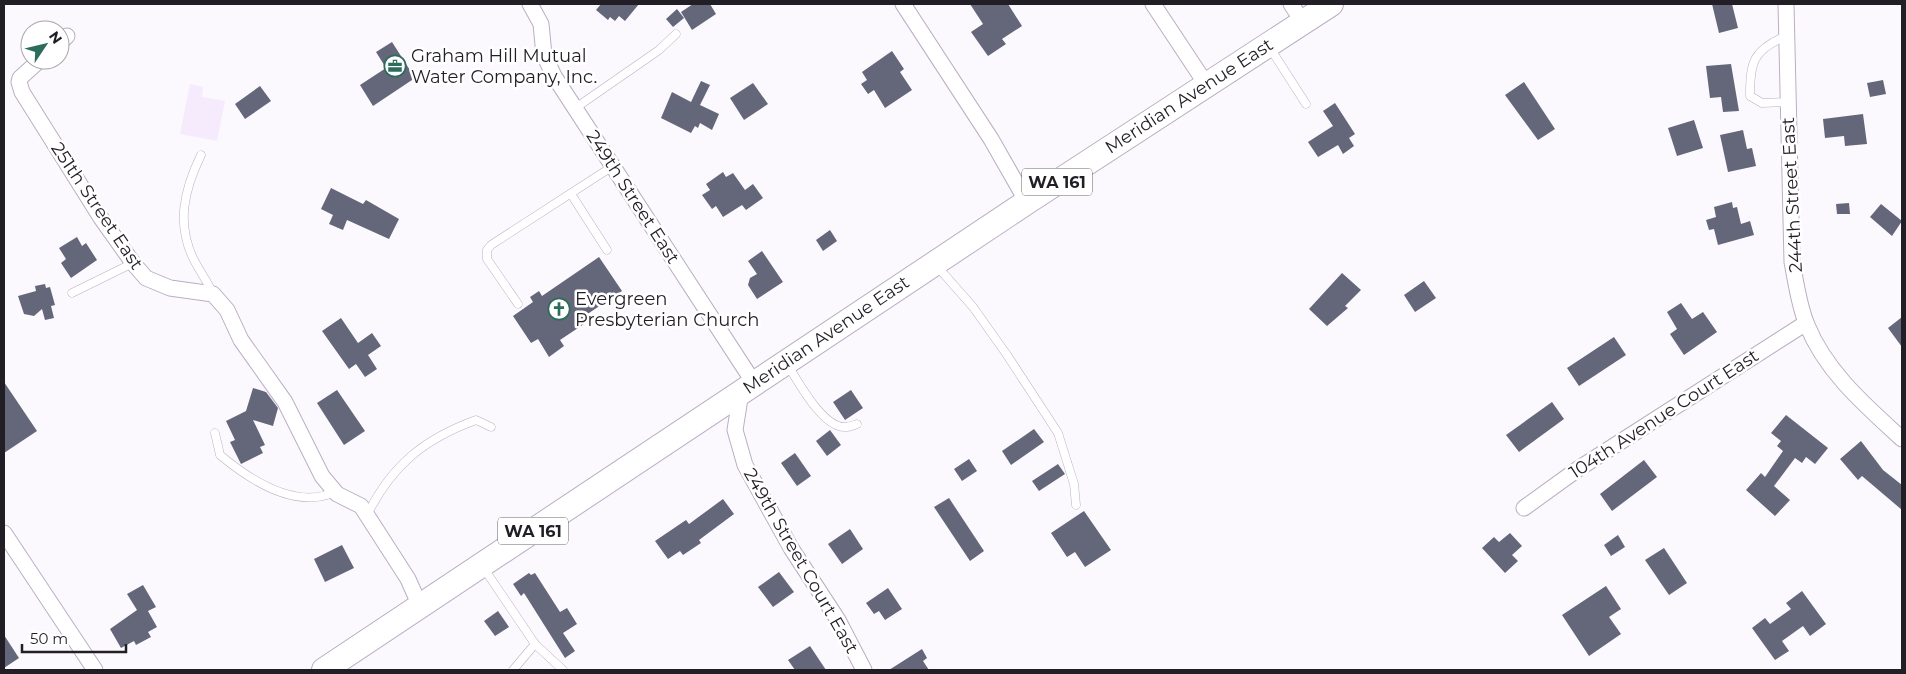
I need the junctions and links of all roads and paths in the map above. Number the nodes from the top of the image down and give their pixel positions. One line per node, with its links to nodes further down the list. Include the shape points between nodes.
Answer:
1 (530, 4): 14 (street, 249th Street East, via 541,24 544,55)
2 (903, 4): 18 (street)
3 (1153, 4): 11 (street)
4 (1330, 4): 6 (main road, Meridian Avenue East / WA 161)
5 (1786, 4): 8 (street, 244th Street East)
6 (1297, 13): 9 (main road, Meridian Avenue East / WA 161)
7 (676, 34): 14 (lane, via 659,50)
8 (1786, 36): 12 (street, 244th Street East); 12 (lane, via 1766,44 1755,58 1750,76 1750,96 1762,103)
9 (1267, 44): 11 (main road, Meridian Avenue East / WA 161); 13 (lane)
10 (29, 70): 20 (street, 251th Street East, via 20,78 22,92)
11 (1206, 84): 18 (main road, Meridian Avenue East / WA 161)
12 (1788, 102): 25 (street, 244th Street East, via 1792,262)
13 (1306, 104)
14 (574, 109): 16 (street, 249th Street East)
15 (201, 155): 23 (lane, via 186,188 183,218 190,250)
16 (613, 166): 17 (lane); 27 (street, 249th Street East)
17 (571, 194): 19 (lane); 24 (lane, via 487,250 487,259)
18 (1028, 202): 21 (main road, Meridian Avenue East / WA 161)
19 (607, 250)
20 (132, 263): 22 (lane); 23 (street, 251th Street East, via 158,285)
21 (935, 263): 26 (main road, Meridian Avenue East / WA 161); 33 (lane, via 996,339 1058,433 1074,484)
22 (72, 293)
23 (213, 294): 32 (street, via 227,310 241,340 285,402 322,476)
24 (518, 304)
25 (1806, 323): 31 (street, 244th Street East, via 1836,373); 34 (street, 104th Avenue Court East, via 1578,469)
26 (786, 362): 27 (main road, Meridian Avenue East / WA 161); 28 (lane, via 813,403 833,424 845,428)
27 (748, 388): 37 (main road, Meridian Avenue East / WA 161); 44 (street, 249th Street Court East, via 735,430 742,457 791,548 838,620)
28 (857, 424)
29 (491, 426): 35 (lane, via 476,420 418,448 378,492)
30 (215, 434): 32 (lane, via 220,455 276,492 322,498)
31 (1902, 439)
32 (335, 492): 35 (street, via 361,506)
33 (1076, 505)
34 (1524, 508)
35 (367, 515): 38 (street, via 408,579)
36 (4, 532): 40 (street)
37 (482, 565): 38 (main road, Meridian Avenue East / WA 161); 39 (lane)
38 (420, 606): 41 (main road, Meridian Avenue East / WA 161)
39 (535, 644): 42 (lane); 43 (lane)
40 (95, 670)
41 (324, 670)
42 (512, 670)
43 (563, 670)
44 (864, 670)

